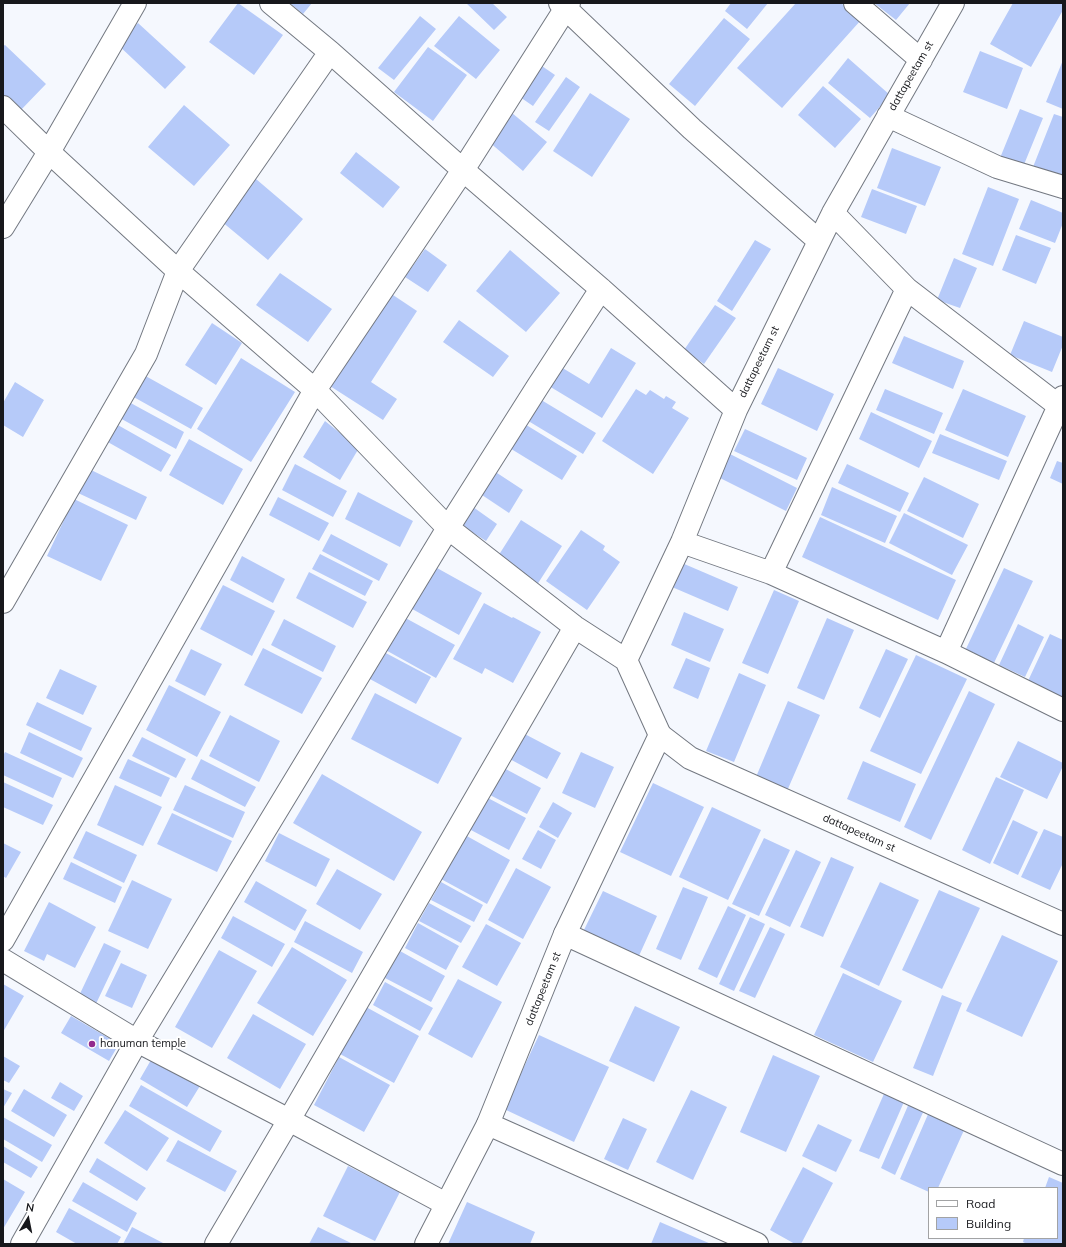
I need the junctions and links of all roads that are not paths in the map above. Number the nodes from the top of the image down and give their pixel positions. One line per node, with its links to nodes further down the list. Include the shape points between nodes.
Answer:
1 (135, 3): 10 (street)
2 (271, 3): 6 (street)
3 (855, 3): 7 (street)
4 (953, 3): 7 (street, dattapeetam st)
5 (565, 4): 11 (street); 15 (street, via 692,129)
6 (330, 52): 11 (street); 16 (street)
7 (921, 60): 9 (street, dattapeetam st)
8 (3, 107): 10 (street)
9 (888, 116): 12 (street, via 997,167); 13 (street, dattapeetam st)
10 (48, 152): 14 (street); 16 (street)
11 (463, 170): 17 (street); 19 (street)
12 (1063, 187)
13 (833, 213): 15 (street, dattapeetam st); 18 (street)
14 (3, 227)
15 (820, 241): 21 (street, dattapeetam st)
16 (178, 270): 19 (street); 25 (street, via 146,354)
17 (601, 289): 21 (street); 22 (street)
18 (907, 289): 20 (street); 24 (street)
19 (315, 390): 22 (street); 33 (street)
20 (1062, 404): 27 (street)
21 (736, 410): 23 (street, dattapeetam st)
22 (448, 528): 26 (street); 35 (street)
23 (682, 542): 24 (street); 28 (street, dattapeetam st)
24 (771, 573): 27 (street)
25 (3, 602)
26 (575, 628): 28 (street); 36 (street)
27 (946, 652): 29 (street)
28 (626, 660): 30 (street, dattapeetam st)
29 (1063, 710)
30 (660, 735): 31 (street, dattapeetam st, via 690,758); 32 (street, dattapeetam st)
31 (1063, 924)
32 (565, 934): 37 (street, dattapeetam st); 38 (street)
33 (3, 940)
34 (3, 960): 35 (street)
35 (137, 1041): 36 (street); 40 (street)
36 (289, 1120): 39 (street); 41 (street)
37 (488, 1124): 39 (street, dattapeetam st); 43 (street)
38 (1063, 1164)
39 (446, 1204): 42 (street, dattapeetam st)
40 (25, 1238)
41 (216, 1244)
42 (426, 1244)
43 (757, 1244)

